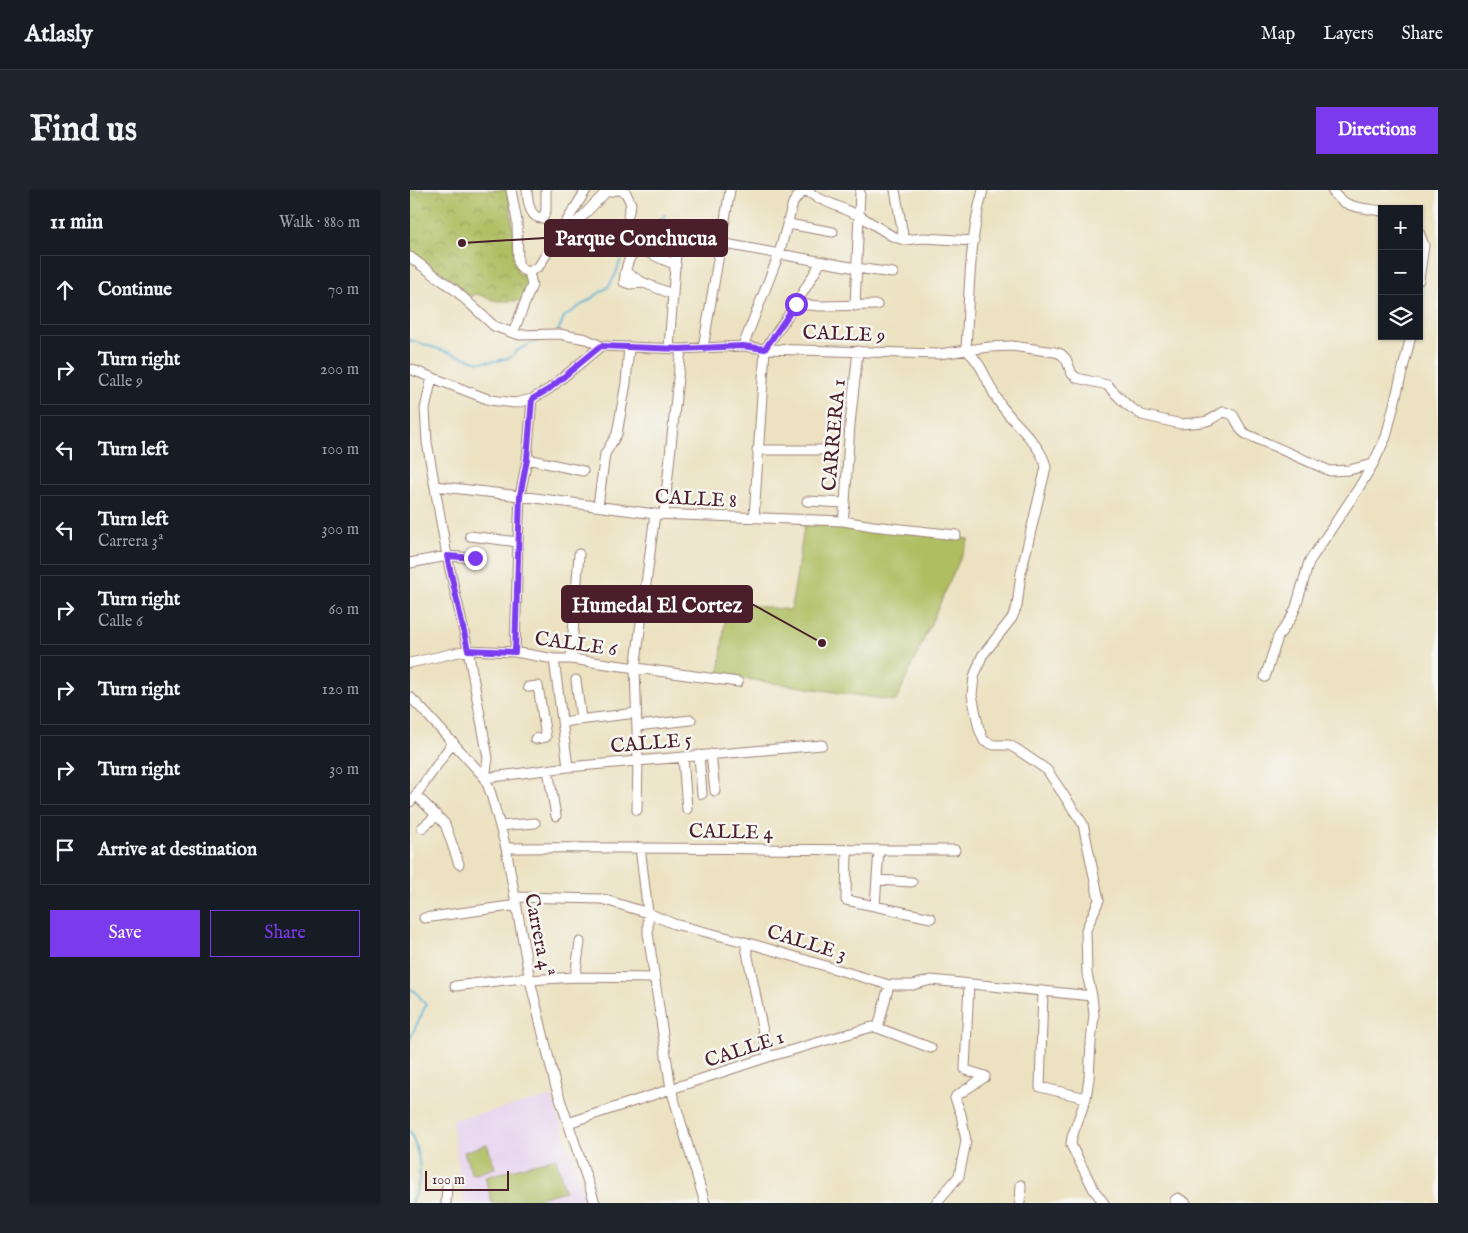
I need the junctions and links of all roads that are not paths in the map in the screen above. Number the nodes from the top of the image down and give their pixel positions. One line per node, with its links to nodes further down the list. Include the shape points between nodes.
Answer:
1 (511, 190): 27 (street, via 517,221 518,263 520,268)
2 (526, 190): 3 (street, via 532,213 540,219 546,210)
3 (546, 190)
4 (586, 190): 17 (street)
5 (619, 190): 13 (street, via 626,193 631,204); 17 (street, via 606,192 573,226)
6 (730, 190): 20 (street)
7 (805, 190): 14 (street); 15 (street, via 793,203)
8 (895, 190): 18 (street)
9 (983, 190): 19 (street)
10 (1332, 190): 12 (street, via 1340,201 1348,205)
11 (860, 192): 14 (street)
12 (1378, 210)
13 (628, 215)
14 (860, 216): 18 (street); 26 (street)
15 (788, 224): 16 (street); 22 (street)
16 (832, 232)
17 (558, 235): 27 (street, via 539,266)
18 (904, 240): 19 (street)
19 (974, 241): 42 (street)
20 (720, 243): 22 (street); 39 (street)
21 (637, 248): 25 (street); 25 (street, via 664,230 668,231 677,239); 29 (street, via 628,259 625,284 644,283)
22 (779, 254): 24 (street); 36 (street)
23 (410, 257): 33 (street, via 455,290 494,326)
24 (821, 262): 26 (street); 30 (street)
25 (676, 265): 29 (street)
26 (856, 268): 28 (street); 32 (street)
27 (529, 272): 33 (street, via 532,285)
28 (893, 273)
29 (672, 294): 38 (street)
30 (796, 304): 32 (street); 41 (street)
31 (877, 305): 32 (street)
32 (855, 306)
33 (513, 333): 35 (street, CALLE 9, via 555,334 586,339)
34 (1410, 340): 50 (street, via 1389,430)
35 (601, 346): 37 (street, CALLE 9); 46 (street)
36 (743, 346): 39 (street, CALLE 9); 41 (street, CALLE 9)
37 (629, 347): 38 (street, CALLE 9); 56 (street, via 617,434 605,454)
38 (669, 348): 40 (street, CALLE 9)
39 (703, 348): 40 (street, CALLE 9)
40 (680, 349): 57 (street)
41 (765, 349): 43 (street, CALLE 9); 47 (street)
42 (966, 350): 43 (street, CALLE 9, via 939,354); 50 (street, CALLE 9, via 1012,346 1055,352 1066,359 1077,378 1107,385 1142,415 1181,424 1203,422 1223,412 1228,413 1246,434 1330,472); 128 (street, via 976,359 1001,406 1031,440 1046,466 1021,573 1017,606 1012,618 982,656 974,677 972,695 984,741 1009,745 1047,770 1084,824 1099,900 1086,930 1087,974)
43 (858, 351): 55 (street, CARRERA 1)
44 (410, 369): 45 (street)
45 (432, 377): 46 (street, via 490,400 515,403); 52 (street, via 426,409 427,442)
46 (532, 399): 49 (street)
47 (758, 450): 48 (street); 58 (street)
48 (832, 450)
49 (527, 459): 51 (street); 53 (street)
50 (1373, 464): 73 (street, via 1309,562 1296,608 1278,637)
51 (583, 471)
52 (435, 486): 53 (street, CALLE 8); 64 (street)
53 (520, 496): 56 (street, CALLE 8); 62 (street)
54 (807, 501): 55 (street)
55 (845, 503): 59 (street, CARRERA 1)
56 (598, 506): 57 (street, CALLE 8)
57 (660, 514): 58 (street, CALLE 8); 72 (street)
58 (754, 518): 59 (street, CALLE 8)
59 (843, 521): 60 (street, CALLE 8)
60 (956, 535)
61 (470, 536): 62 (street)
62 (518, 542): 68 (street)
63 (579, 554): 70 (street)
64 (447, 556): 65 (street); 66 (street); 67 (street)
65 (475, 558)
66 (410, 563)
67 (468, 650): 68 (street, CALLE 6); 71 (street, CALLE 6); 94 (street, via 488,758)
68 (515, 652): 69 (street, CALLE 6)
69 (554, 659): 70 (street, CALLE 6); 78 (street)
70 (571, 659): 72 (street, CALLE 6)
71 (410, 663)
72 (635, 669): 75 (street, CALLE 6); 80 (street)
73 (1265, 677)
74 (576, 680): 81 (street)
75 (738, 682)
76 (528, 687): 79 (street, via 538,686)
77 (410, 697): 86 (street, Carrera 4ª)
78 (561, 708): 79 (street); 83 (street)
79 (542, 711): 85 (street, via 546,737)
80 (636, 713): 81 (street); 84 (street)
81 (581, 719): 83 (street)
82 (691, 720): 84 (street)
83 (562, 722): 92 (street)
84 (637, 726): 91 (street)
85 (535, 739)
86 (453, 742): 94 (street, Carrera 4ª); 97 (street)
87 (822, 744): 88 (street, CALLE 5)
88 (711, 754): 89 (street, CALLE 5); 95 (street)
89 (699, 755): 90 (street, CALLE 5); 96 (street)
90 (683, 757): 91 (street, CALLE 5); 98 (street)
91 (638, 761): 92 (street, CALLE 5); 99 (street)
92 (568, 767): 93 (street, CALLE 5)
93 (548, 770): 94 (street, CALLE 5); 101 (street)
94 (485, 778): 103 (street, Carrera 4ª)
95 (715, 791)
96 (702, 794)
97 (413, 799): 100 (street)
98 (687, 809)
99 (637, 810)
100 (437, 816): 104 (street); 110 (street, via 445,824)
101 (556, 816)
102 (535, 823): 103 (street)
103 (500, 826): 105 (street, Carrera 4ª)
104 (422, 828)
105 (506, 848): 106 (street, CALLE 4); 113 (street, Carrera 4ª)
106 (640, 848): 107 (street, CALLE 4); 116 (street)
107 (847, 850): 108 (street, CALLE 4); 114 (street, via 846,900)
108 (879, 850): 109 (street, CALLE 4); 111 (street)
109 (955, 850)
110 (459, 864)
111 (877, 880): 112 (street); 114 (street)
112 (912, 882)
113 (515, 897): 115 (street, Carrera 4ª); 116 (street, CALLE 3, via 602,899)
114 (875, 905): 118 (street)
115 (517, 908): 117 (street, via 510,906); 123 (street, Carrera 4ª)
116 (648, 913): 120 (street, CALLE 3, via 674,924); 122 (street)
117 (424, 918)
118 (931, 918)
119 (580, 942): 121 (street)
120 (745, 942): 125 (street, CALLE 3); 131 (street)
121 (575, 977): 122 (street); 123 (street)
122 (654, 978): 132 (street)
123 (530, 980): 126 (street, via 523,978); 134 (street, Carrera 4ª, via 555,1084)
124 (969, 984): 125 (street, CALLE 3, via 932,980 913,985); 127 (street, CALLE 3); 140 (street, via 965,1069 985,1078 955,1098 966,1141 959,1176)
125 (889, 985): 129 (street)
126 (455, 986)
127 (1042, 991): 128 (street, CALLE 3); 133 (street, via 1040,1087)
128 (1092, 996): 133 (street, via 1094,1015)
129 (878, 1028): 130 (street); 131 (street, CALLE 1)
130 (931, 1048)
131 (768, 1057): 132 (street, CALLE 1)
132 (671, 1089): 134 (street, CALLE 1); 139 (street)
133 (1086, 1098): 142 (street, via 1071,1145)
134 (568, 1123): 138 (street, Carrera 4ª)
135 (447, 1185): 137 (street)
136 (1021, 1185): 141 (street)
137 (446, 1203)
138 (595, 1203)
139 (705, 1203)
140 (936, 1203)
141 (1020, 1203)
142 (1104, 1203)
143 (1175, 1203): 144 (street, via 1178,1198)
144 (1186, 1203)

